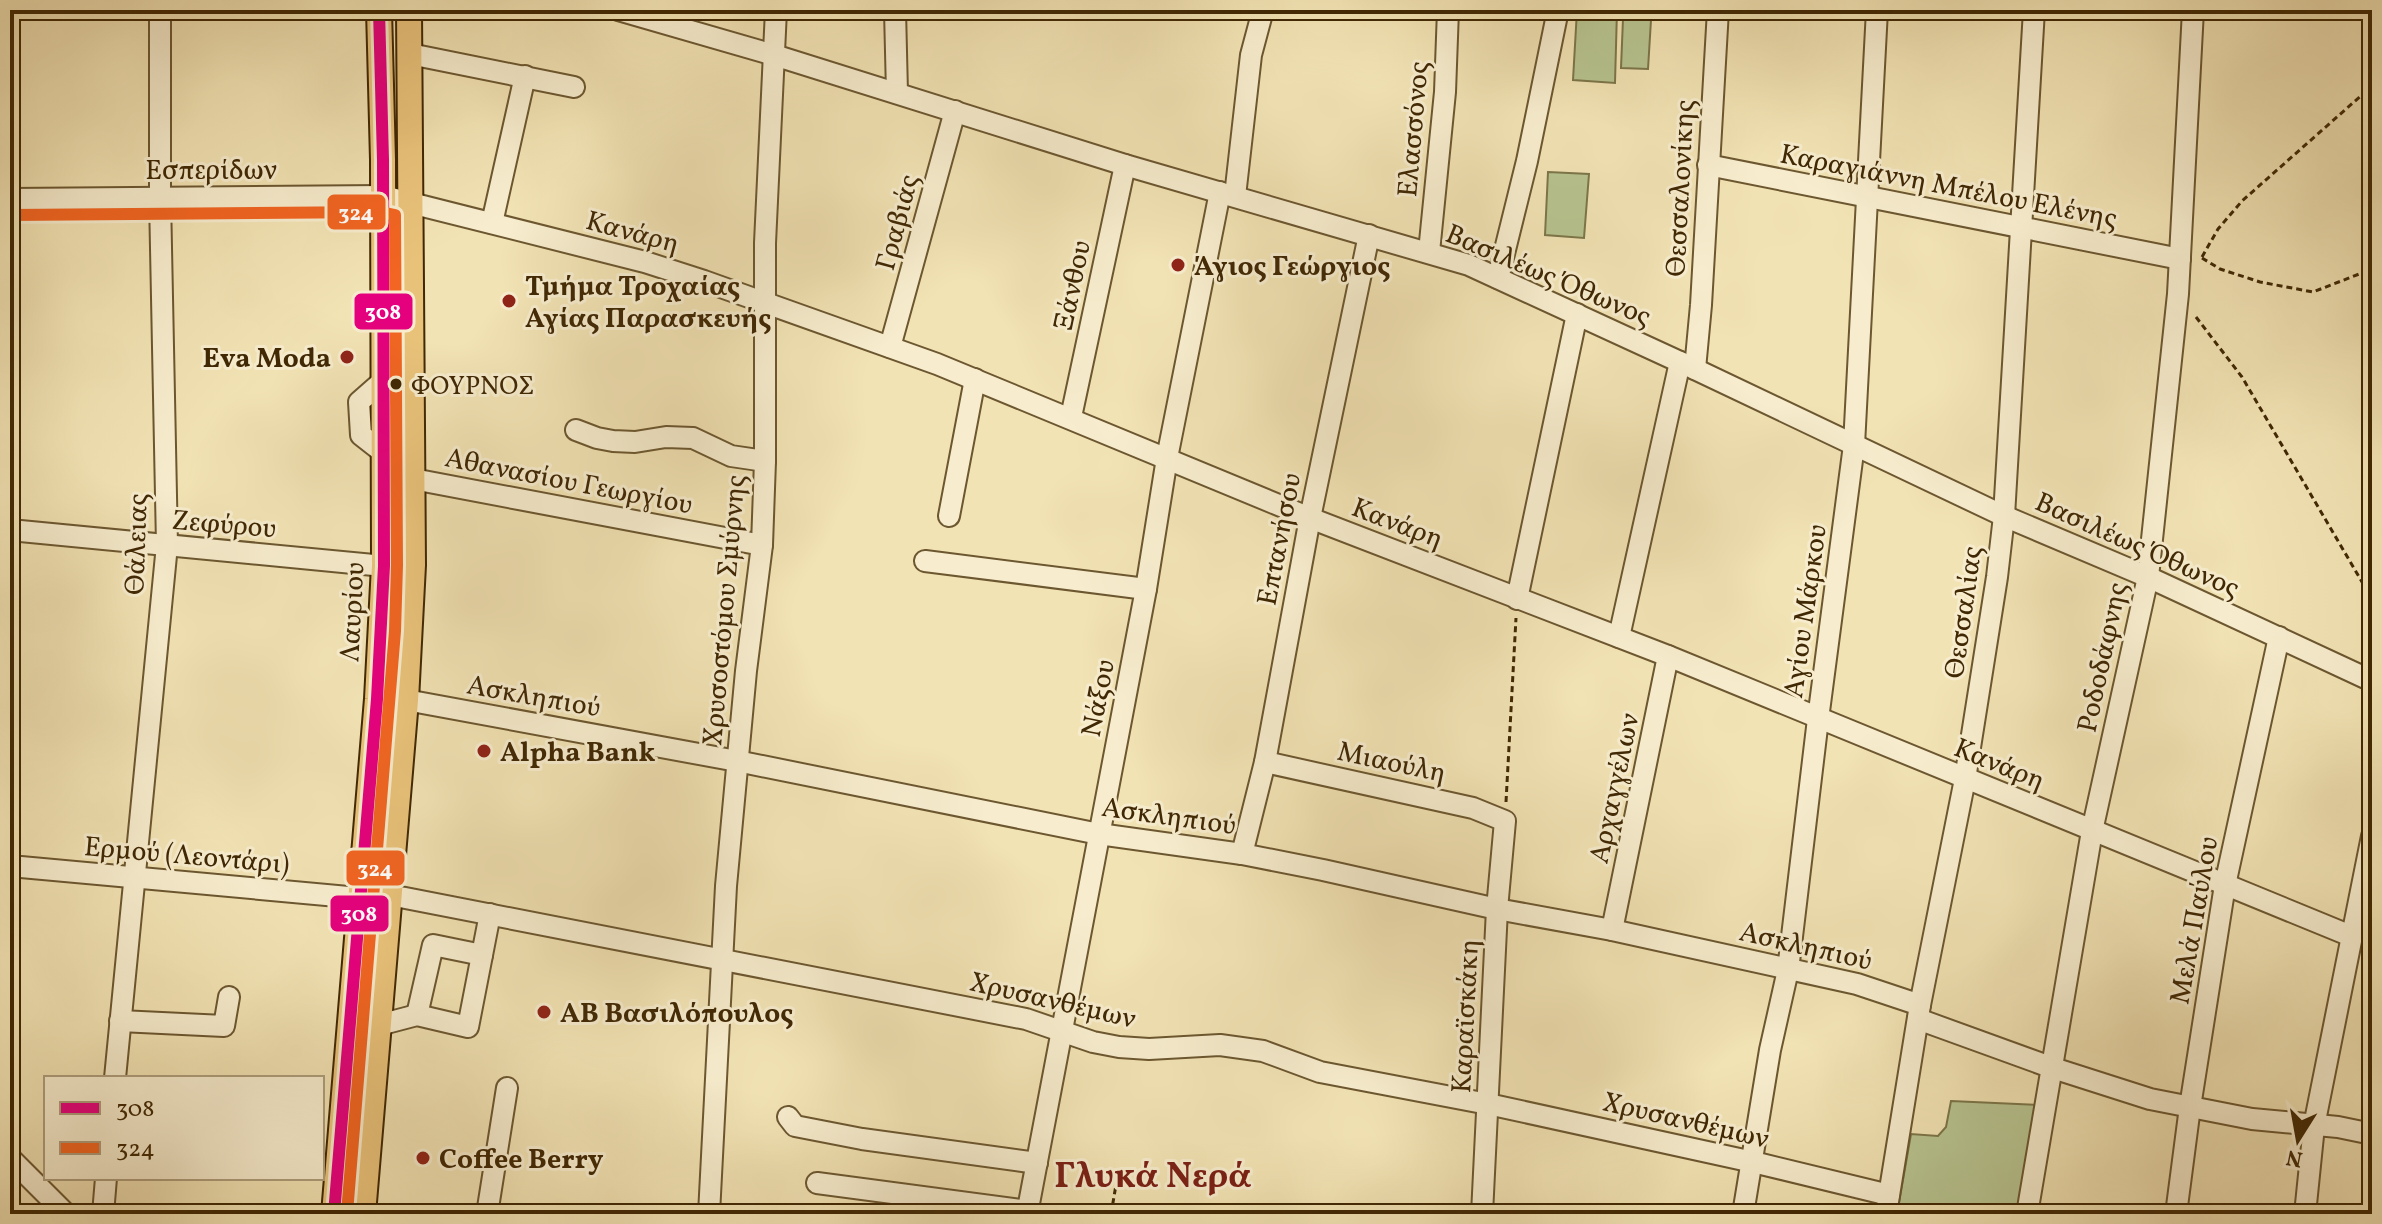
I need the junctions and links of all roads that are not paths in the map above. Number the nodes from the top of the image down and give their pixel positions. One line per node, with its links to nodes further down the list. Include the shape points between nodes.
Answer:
1 (160, 10): 26 (street, Θάλειας)
2 (379, 10): 24 (main road, Λαυρίου)
3 (409, 10): 15 (main road)
4 (618, 10): 14 (street, Βασιλέως Όθωνος)
5 (776, 10): 16 (street, Χρυσοστόμου Σμύρνης)
6 (895, 10): 19 (street)
7 (1263, 10): 23 (street, Νάξου)
8 (1448, 10): 32 (street, Ελασσόνος)
9 (1558, 10): 34 (street)
10 (1718, 10): 22 (street, Θεσσαλονίκης)
11 (1877, 10): 25 (street, Αγίου Μάρκου)
12 (2034, 10): 30 (street, Θεσσαλίας)
13 (2193, 10): 33 (street, Ροδοδάφνης)
14 (656, 16): 16 (street, Βασιλέως Όθωνος)
15 (410, 54): 17 (street); 28 (main road)
16 (774, 55): 19 (street, Βασιλέως Όθωνος); 35 (street, Χρυσοστόμου Σμύρνης)
17 (525, 76): 18 (street); 29 (street)
18 (574, 87)
19 (897, 93): 20 (street, Βασιλέως Όθωνος)
20 (955, 111): 21 (street, Βασιλέως Όθωνος); 37 (street, Γραβιάς)
21 (1125, 165): 23 (street, Βασιλέως Όθωνος); 40 (street, Ξάνθου)
22 (1708, 165): 25 (street, Καραγιάννη Μπέλου Ελένης); 38 (street, Θεσσαλονίκης, via 1701,305)
23 (1227, 194): 31 (street, Βασιλέως Όθωνος); 43 (street, Νάξου)
24 (383, 196): 26 (street, Εσπερίδων); 28 (street, Εσπερίδων); 53 (main road, Λαυρίου)
25 (1868, 197): 30 (street, Καραγιάννη Μπέλου Ελένης); 42 (street, Αγίου Μάρκου)
26 (160, 198): 27 (street, Εσπερίδων); 50 (street, Θάλειας)
27 (10, 199)
28 (411, 202): 29 (street, Κανάρη); 45 (main road)
29 (492, 223): 35 (street, Κανάρη, via 645,262)
30 (2021, 227): 33 (street, Καραγιάννη Μπέλου Ελένης); 47 (street, Θεσσαλίας)
31 (1369, 235): 32 (street, Βασιλέως Όθωνος); 48 (street, Επτανήσου)
32 (1429, 252): 34 (street, Βασιλέως Όθωνος)
33 (2180, 259): 54 (street, Ροδοδάφνης)
34 (1498, 278): 36 (street, Βασιλέως Όθωνος)
35 (763, 301): 37 (street, Κανάρη); 44 (street, Χρυσοστόμου Σμύρνης)
36 (1577, 314): 38 (street, Βασιλέως Όθωνος); 56 (street)
37 (890, 347): 39 (street, Κανάρη)
38 (1687, 365): 42 (street, Βασιλέως Όθωνος); 57 (street, Θεσσαλονίκης)
39 (975, 379): 40 (street, Κανάρη); 46 (street)
40 (1071, 417): 43 (street, Κανάρη)
41 (576, 430): 44 (street, via 613,441 693,438 731,456)
42 (1854, 445): 47 (street, Βασιλέως Όθωνος); 62 (street, Αγίου Μάρκου)
43 (1167, 458): 48 (street, Κανάρη); 55 (street, Νάξου)
44 (765, 461): 51 (street, Χρυσοστόμου Σμύρνης)
45 (413, 479): 51 (street, Αθανασίου Γεωργίου); 61 (main road)
46 (949, 516)
47 (2004, 516): 54 (street, Βασιλέως Όθωνος); 65 (street, Θεσσαλίας)
48 (1310, 518): 56 (street, Κανάρη); 64 (street, Επτανήσου)
49 (10, 530): 50 (street, Ζεφύρου)
50 (167, 545): 53 (street, Ζεφύρου); 72 (street, Θάλειας)
51 (762, 545): 63 (street, Χρυσοστόμου Σμύρνης)
52 (925, 561): 55 (street)
53 (384, 566): 75 (main road, Λαυρίου)
54 (2148, 577): 58 (street, Βασιλέως Όθωνος); 67 (street, Ροδοδάφνης)
55 (1146, 589): 68 (street, Νάξου)
56 (1517, 599): 57 (street, Κανάρη)
57 (1619, 637): 59 (street, Κανάρη)
58 (2279, 637): 60 (street, Βασιλέως Όθωνος); 73 (street, Μελά Παύλου)
59 (1668, 656): 62 (street, Κανάρη); 78 (street, Αρχαγγέλων)
60 (2372, 681)
61 (406, 700): 63 (street, Ασκληπιού); 74 (main road)
62 (1818, 719): 65 (street, Κανάρη); 82 (street, Αγίου Μάρκου)
63 (737, 761): 68 (street, Ασκληπιού); 81 (street, Χρυσοστόμου Σμύρνης)
64 (1265, 762): 66 (street, Μιαούλη, via 1473,808); 70 (street, Επτανήσου)
65 (1965, 779): 67 (street, Κανάρη); 84 (street, Θεσσαλίας)
66 (1505, 821): 76 (street, Καραϊσκάκη)
67 (2092, 831): 73 (street, Κανάρη); 89 (street, Ροδοδάφνης)
68 (1099, 834): 70 (street, Ασκληπιού); 88 (street, Νάξου)
69 (2372, 836): 79 (street)
70 (1242, 854): 76 (street, Ασκληπιού)
71 (10, 866): 72 (street, Ερμού (Λεοντάρι))
72 (133, 877): 75 (street, Ερμού (Λεοντάρι)); 86 (street, Θάλειας)
73 (2225, 885): 79 (street, Κανάρη); 93 (street, Μελά Παύλου)
74 (390, 895): 77 (street, Χρυσανθέμων); 87 (main road)
75 (359, 898): 106 (main road, Λαυρίου)
76 (1497, 909): 78 (street, Ασκληπιού); 92 (street, Καραϊσκάκη)
77 (490, 914): 80 (street); 81 (street, Χρυσανθέμων)
78 (1612, 930): 82 (street, Ασκληπιού)
79 (2351, 936): 95 (street)
80 (482, 955): 85 (street, via 433,945); 85 (street, via 468,1027)
81 (721, 959): 88 (street, Χρυσανθέμων); 109 (street, Χρυσοστόμου Σμύρνης)
82 (1788, 970): 84 (street, Ασκληπιού, via 1877,989); 98 (street, Αγίου Μάρκου)
83 (229, 997): 86 (street, via 224,1026)
84 (1919, 1012): 89 (street, Ασκληπιού); 102 (street, Θεσσαλίας)
85 (417, 1015): 87 (street)
86 (120, 1021): 90 (street, Θάλειας)
87 (379, 1025): 107 (main road)
88 (1061, 1030): 92 (street, Χρυσανθέμων, via 1119,1047 1250,1049 1320,1072); 99 (street, Νάξου)
89 (2053, 1068): 93 (street, Ασκληπιού); 112 (street, Ροδοδάφνης)
90 (115, 1076)
91 (507, 1088): 108 (street)
92 (1488, 1104): 98 (street, Χρυσανθέμων); 110 (street, Καραϊσκάκη)
93 (2190, 1107): 95 (street, Ασκληπιού); 113 (street, Μελά Παύλου)
94 (788, 1117): 99 (street, via 795,1126 862,1139)
95 (2314, 1126): 96 (street, Ασκληπιού); 114 (street)
96 (2370, 1129)
97 (10, 1158): 104 (street)
98 (1753, 1162): 102 (street, Χρυσανθέμων); 111 (street, Αγίου Μάρκου)
99 (1037, 1163): 103 (street, Νάξου)
100 (106, 1180): 105 (street)
101 (817, 1183): 103 (street)
102 (1887, 1204)
103 (1028, 1212)
104 (66, 1214)
105 (103, 1214)
106 (334, 1214)
107 (363, 1214)
108 (487, 1214)
109 (709, 1214)
110 (1482, 1214)
111 (1743, 1214)
112 (2027, 1214)
113 (2176, 1214)
114 (2305, 1214)

